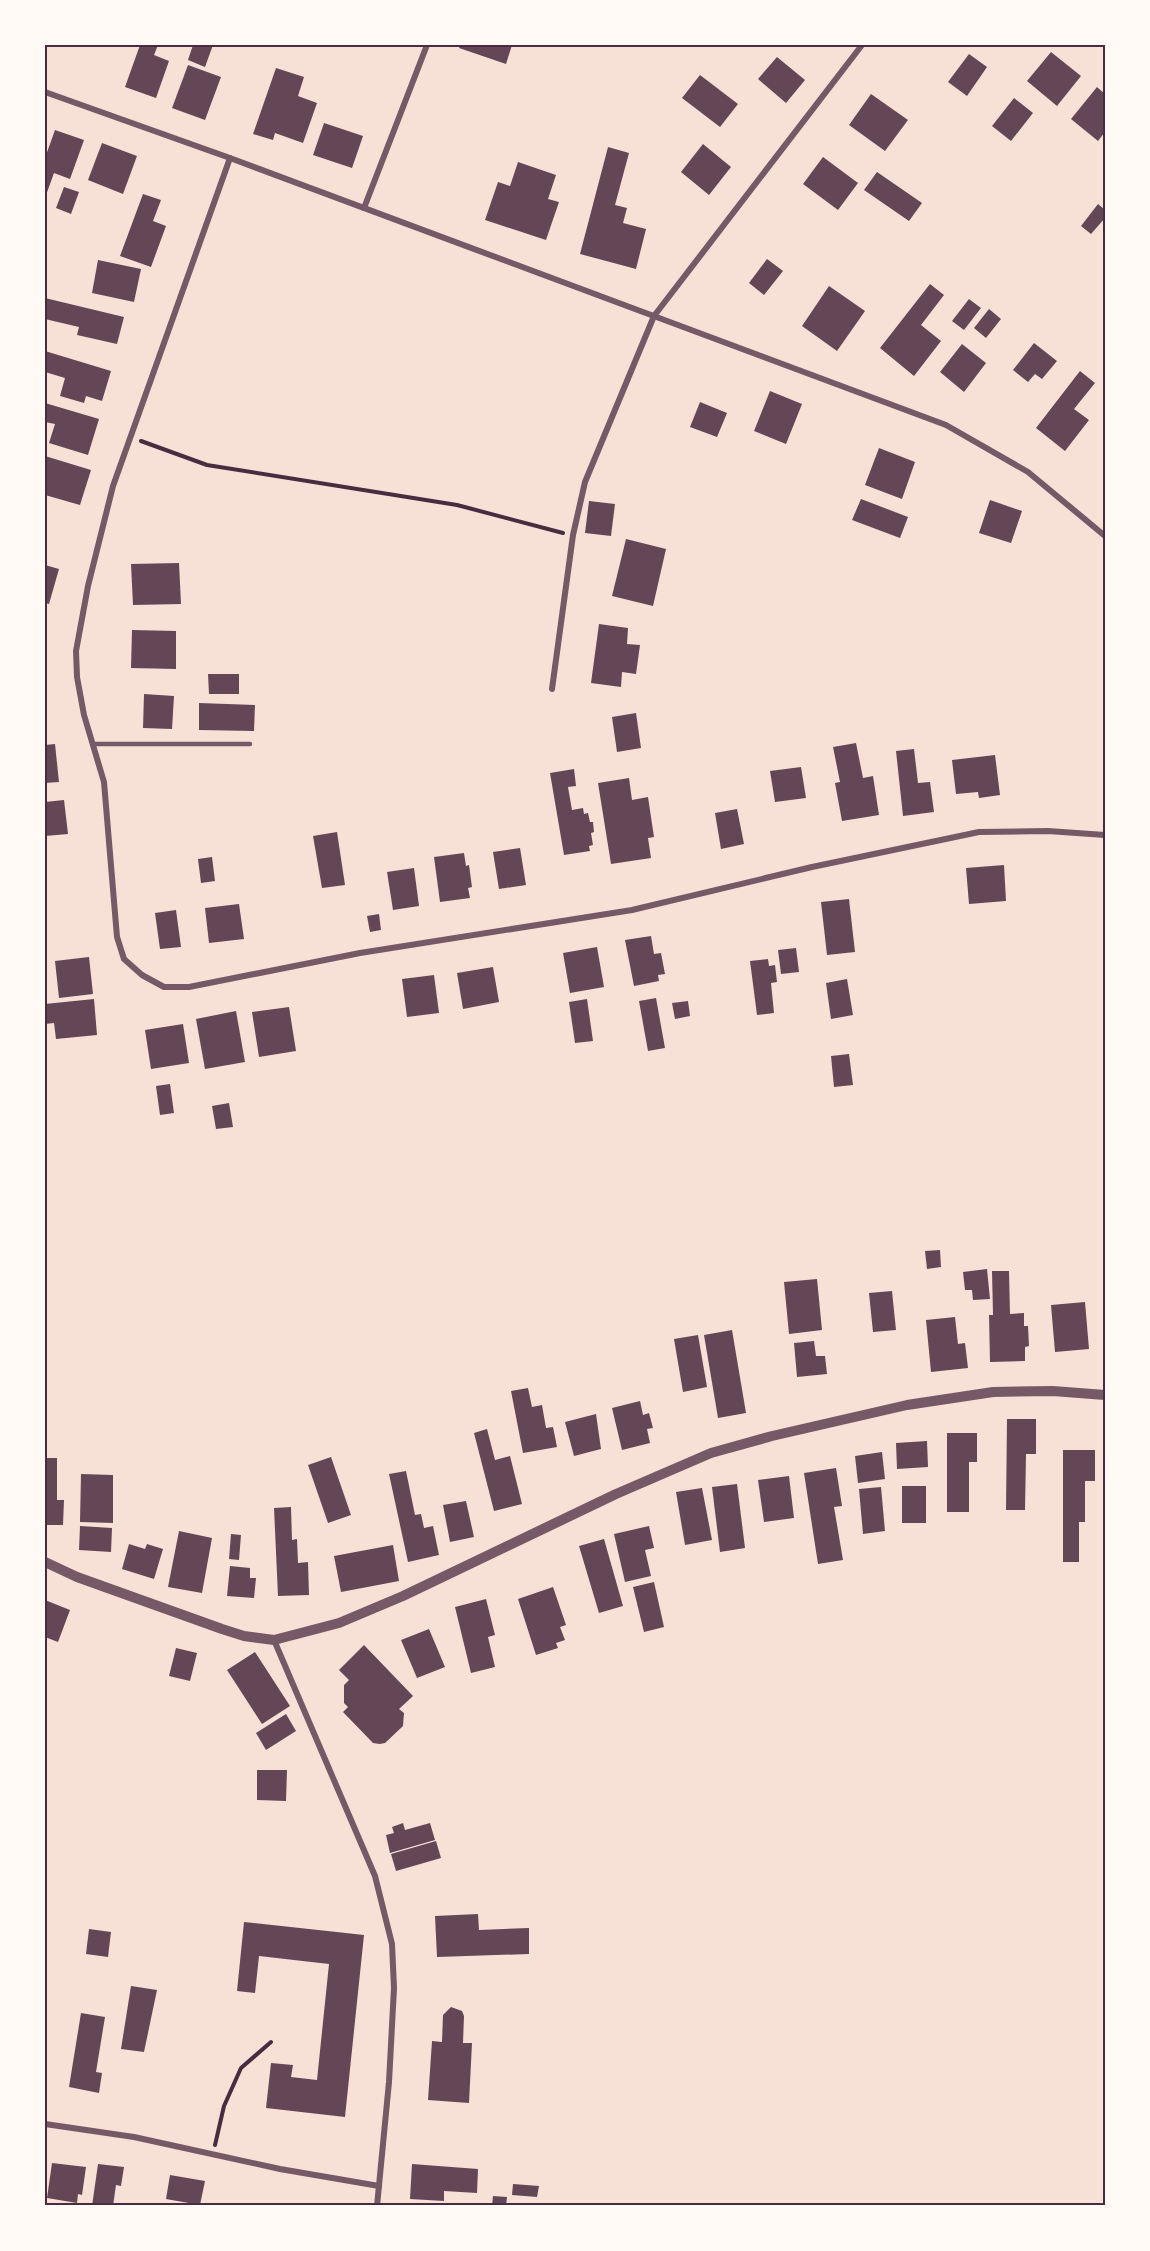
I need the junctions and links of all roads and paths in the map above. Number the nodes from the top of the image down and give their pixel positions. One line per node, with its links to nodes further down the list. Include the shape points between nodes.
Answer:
1 (427, 45): 5 (street)
2 (862, 45): 6 (street)
3 (45, 92): 4 (street)
4 (230, 158): 5 (street); 7 (street)
5 (364, 208): 6 (street)
6 (654, 316): 8 (street, via 585,482); 9 (street, via 946,425 1028,472)
7 (131, 437): 8 (path, via 207,465 457,505); 11 (street, via 112,486 76,651 84,715)
8 (573, 536): 10 (street)
9 (1105, 536)
10 (552, 689)
11 (94, 744): 12 (lane); 13 (street, via 104,782 117,937 124,959 164,987 189,987 360,953 632,910 979,832)
12 (250, 744)
13 (1105, 835)
14 (1105, 1395): 16 (street, via 993,1392 823,1423 711,1453 403,1596 339,1623)
15 (45, 1562): 16 (street, via 222,1629)
16 (274, 1640): 20 (street, via 375,1876 392,1944 394,1988)
17 (271, 2042): 19 (path, via 241,2068 224,2106)
18 (45, 2124): 19 (street)
19 (213, 2154): 20 (street)
20 (379, 2186): 21 (street)
21 (377, 2206)

